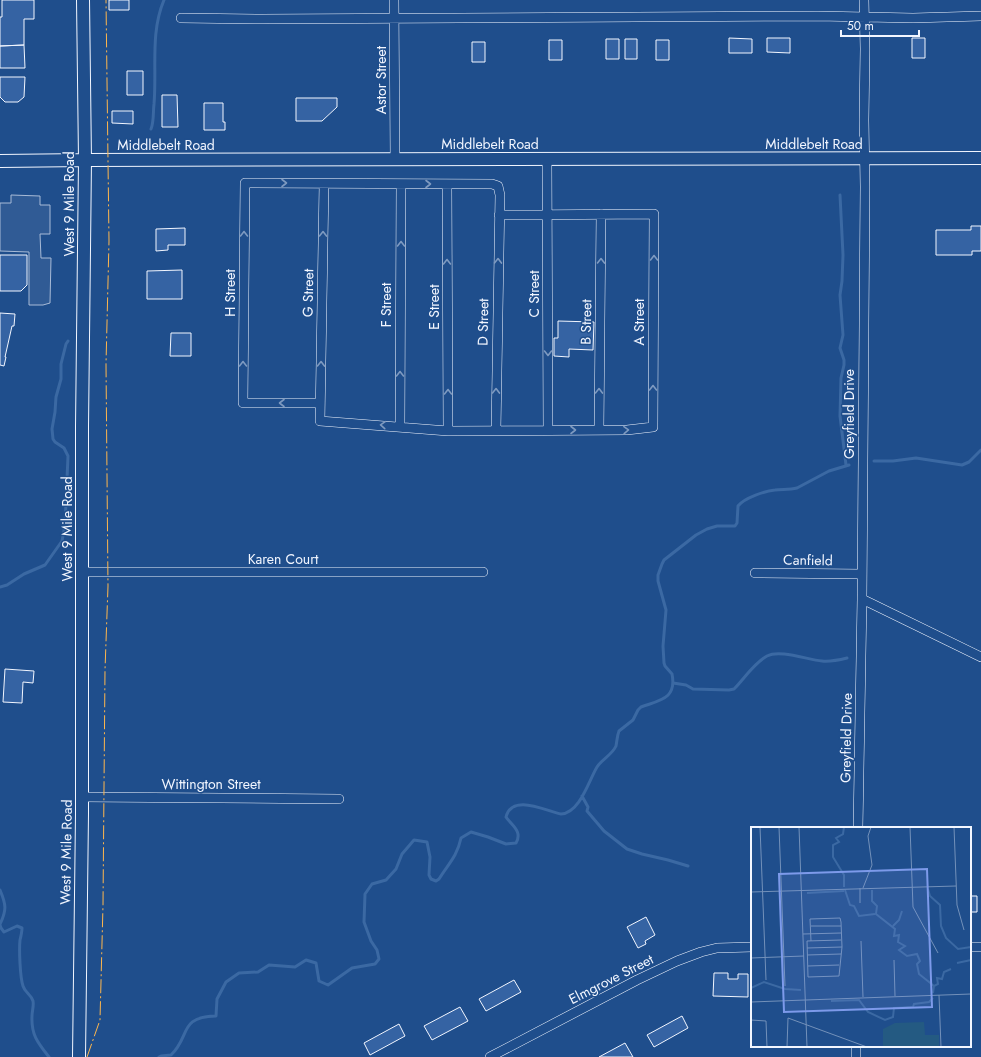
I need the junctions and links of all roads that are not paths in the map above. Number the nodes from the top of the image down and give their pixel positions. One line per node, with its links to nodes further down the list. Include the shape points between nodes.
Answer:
1 (83, 0): 11 (street, West 9 Mile Road)
2 (394, 0): 6 (street, Astor Street)
3 (864, 0): 7 (street, Greyfield Drive)
4 (981, 16): 7 (street)
5 (181, 18): 6 (street)
6 (394, 18): 7 (street); 12 (street, Astor Street)
7 (864, 18): 10 (street, Greyfield Drive)
8 (981, 158): 10 (street, Middlebelt Road)
9 (547, 159): 10 (street, Middlebelt Road); 12 (street, Middlebelt Road); 18 (street, C Street)
10 (865, 159): 29 (street, Greyfield Drive)
11 (85, 160): 12 (street, Middlebelt Road); 13 (street, Middlebelt Road); 26 (street, West 9 Mile Road)
12 (395, 160)
13 (0, 161)
14 (324, 184): 15 (street); 20 (street, G Street, one-way to 14); 20 (street, H Street, one-way to 14, via 243,403 245,183)
15 (401, 184): 16 (street, one-way to 16); 21 (street, F Street, one-way to 15)
16 (447, 184): 17 (street, D Street, via 498,186); 22 (street, E Street, one-way to 16)
17 (499, 214): 18 (street, A Street); 23 (street, D Street, one-way to 17)
18 (548, 214): 19 (street, A Street); 24 (street, C Street, one-way to 24)
19 (601, 214): 25 (street, B Street, one-way to 19); 25 (street, A Street, one-way to 19, via 653,428 654,214)
20 (320, 403): 21 (street, G Street, one-way to 20, via 320,421)
21 (400, 427): 22 (street)
22 (448, 430): 23 (street)
23 (496, 430): 24 (street)
24 (548, 430): 25 (street, one-way to 25)
25 (599, 430)
26 (83, 572): 27 (street, Karen Court); 32 (street, West 9 Mile Road)
27 (483, 572)
28 (754, 573): 29 (street, Canfield)
29 (862, 574): 30 (street, Greyfield Drive)
30 (862, 600): 31 (street); 34 (street, Greyfield Drive)
31 (981, 657)
32 (82, 797): 33 (street, Wittington Street); 36 (street, West 9 Mile Road)
33 (339, 799)
34 (858, 827)
35 (751, 947): 37 (street, Elmgrove Street, via 717,948 677,961)
36 (79, 1057)
37 (490, 1057)

